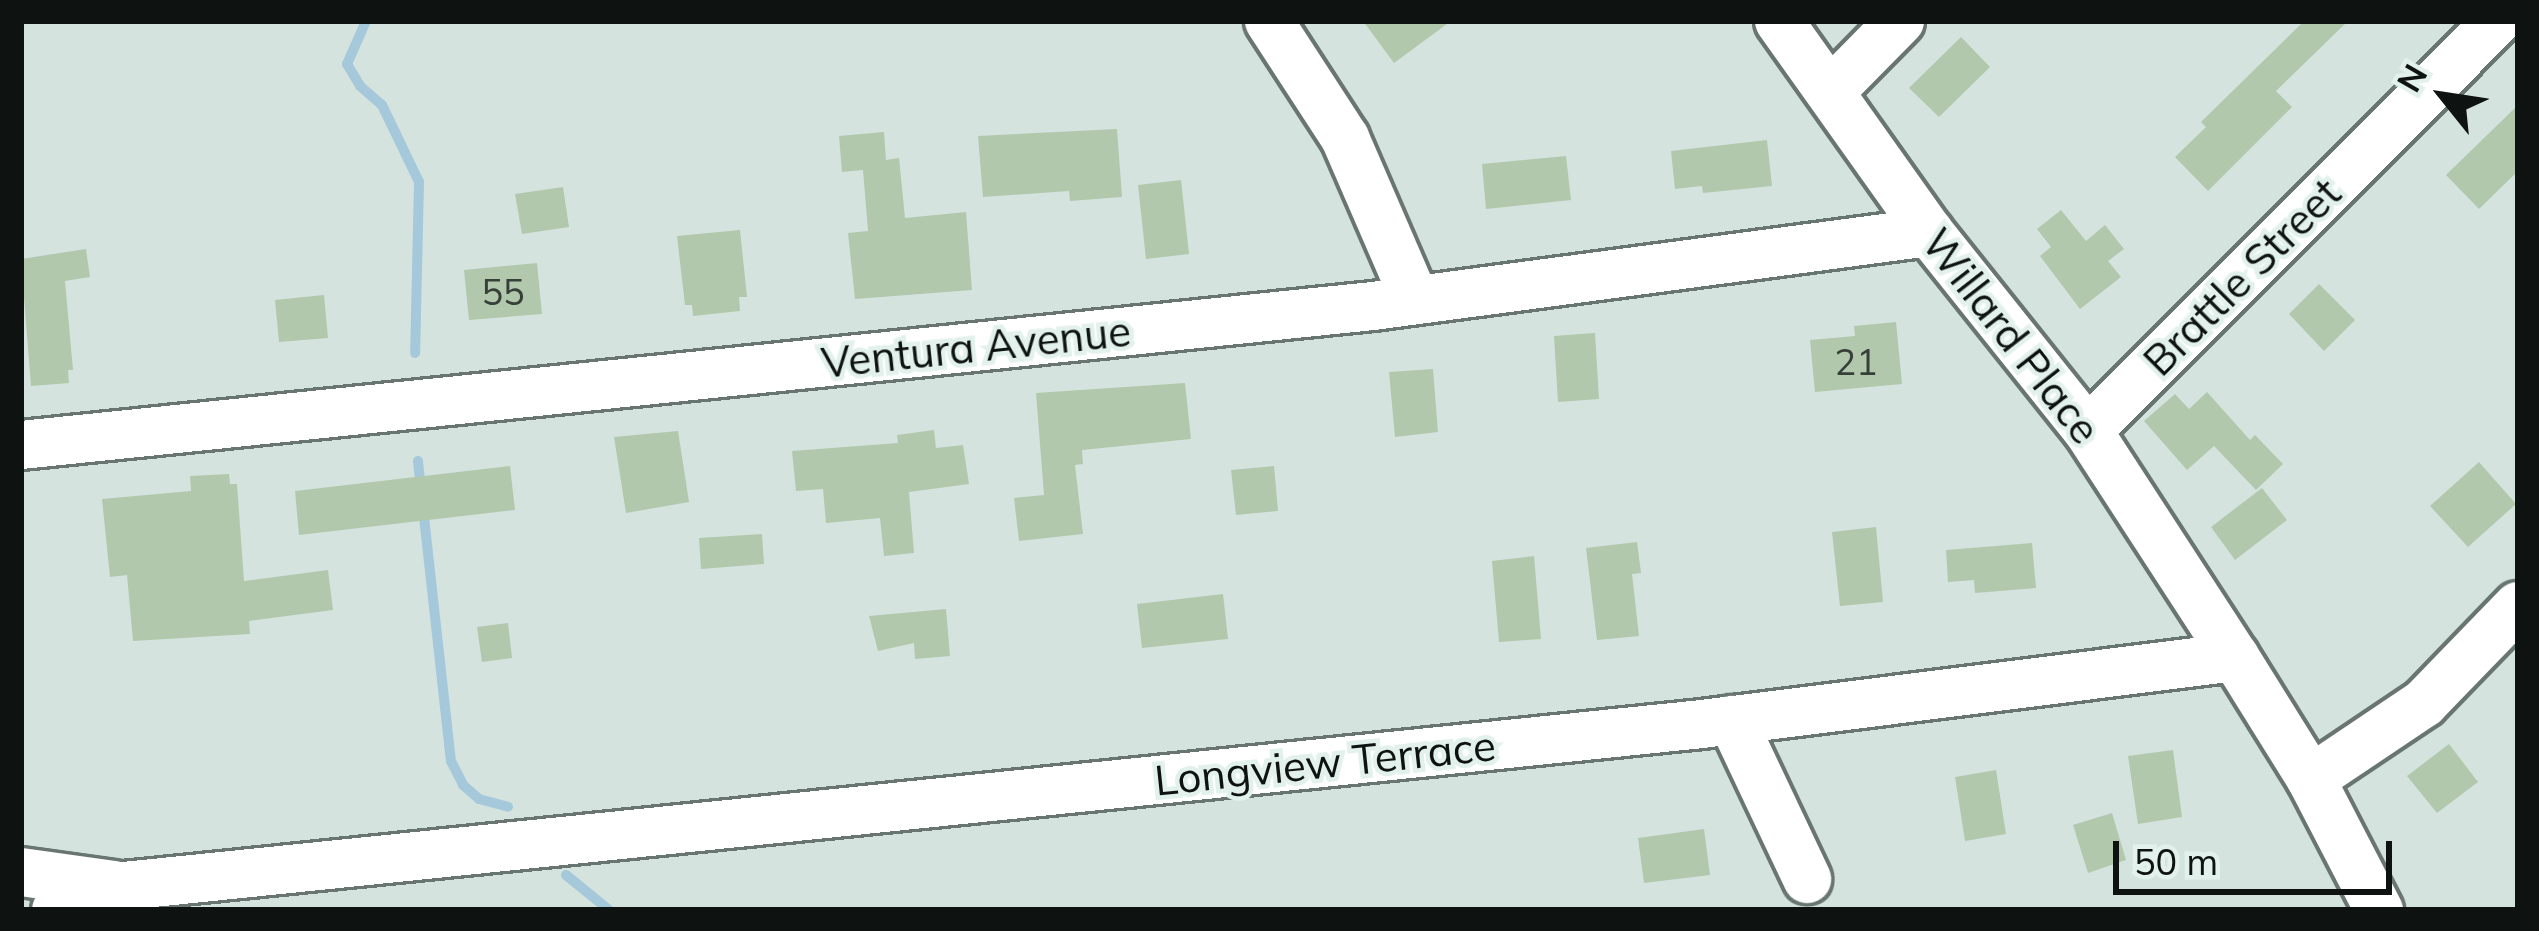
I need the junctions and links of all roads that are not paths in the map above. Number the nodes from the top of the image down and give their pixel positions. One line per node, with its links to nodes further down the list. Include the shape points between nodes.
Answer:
1 (1268, 21): 7 (street, via 1345,138)
2 (1780, 21): 5 (street, Willard Place)
3 (1900, 21): 5 (street)
4 (2497, 21): 8 (street, Brattle Street)
5 (1832, 90): 6 (street, Willard Place)
6 (1929, 232): 7 (street, Ventura Avenue); 8 (street, Willard Place)
7 (1415, 300): 9 (street, Ventura Avenue)
8 (2088, 431): 11 (street, Willard Place)
9 (21, 445)
10 (2518, 606): 13 (street, via 2424,703)
11 (2235, 657): 12 (street, Longview Terrace); 13 (street)
12 (1732, 720): 15 (street); 16 (street, Longview Terrace)
13 (2311, 779): 18 (street)
14 (21, 872): 16 (street, Longview Terrace)
15 (1807, 879)
16 (124, 886): 17 (street, Longview Terrace)
17 (56, 910)
18 (2380, 910)

